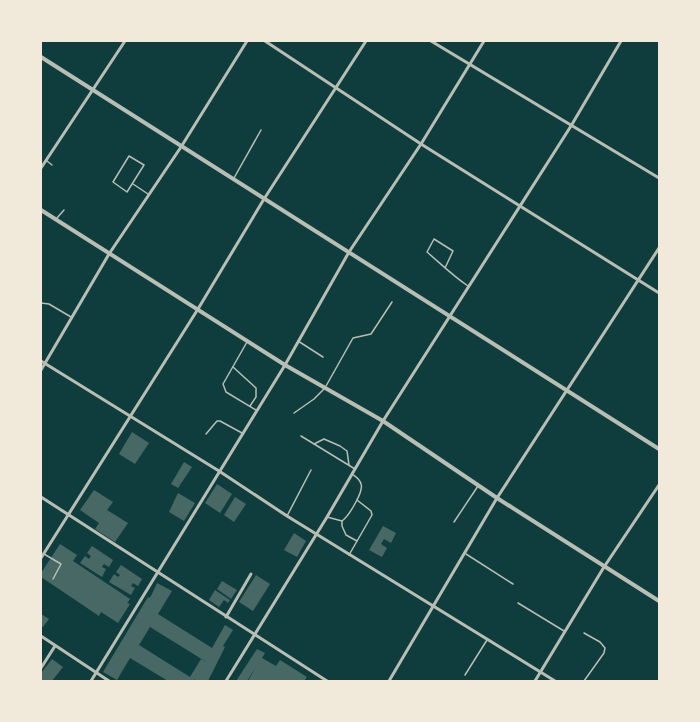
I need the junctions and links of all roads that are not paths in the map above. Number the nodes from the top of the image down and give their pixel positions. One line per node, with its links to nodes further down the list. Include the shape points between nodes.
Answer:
1 (125, 41): 11 (street)
2 (246, 41): 15 (street)
3 (265, 41): 10 (street)
4 (366, 41): 10 (street)
5 (431, 41): 9 (street)
6 (484, 41): 9 (street)
7 (621, 41): 12 (street)
8 (41, 57): 11 (street)
9 (470, 64): 12 (street); 14 (street)
10 (337, 89): 14 (street); 23 (street)
11 (93, 91): 15 (street); 16 (street)
12 (571, 126): 19 (street); 24 (street)
13 (261, 130): 20 (lane)
14 (421, 144): 24 (street); 29 (street)
15 (182, 147): 20 (street); 22 (street)
16 (46, 161): 17 (lane); 18 (street)
17 (52, 165)
18 (41, 168)
19 (659, 178)
20 (233, 180): 23 (street)
21 (133, 184): 21 (lane, via 127,192 113,182 129,156 144,165); 22 (lane)
22 (149, 194): 30 (street)
23 (264, 199): 29 (street); 37 (street)
24 (519, 206): 32 (street); 33 (street)
25 (41, 210): 27 (street)
26 (64, 210): 27 (lane)
27 (56, 220): 30 (street)
28 (659, 248): 32 (street)
29 (349, 252): 38 (street); 41 (street)
30 (109, 254): 37 (street); 39 (street)
31 (444, 268): 31 (lane, via 426,250 434,239 453,251); 33 (lane)
32 (639, 280): 34 (street); 49 (street)
33 (468, 286): 38 (street)
34 (659, 293)
35 (392, 302): 48 (lane, via 371,334 353,338)
36 (41, 303): 39 (lane, via 49,304)
37 (198, 309): 40 (street); 53 (street)
38 (449, 317): 49 (street); 54 (street)
39 (73, 318): 44 (street)
40 (247, 340): 45 (street); 46 (lane)
41 (298, 341): 42 (lane); 45 (street)
42 (323, 357)
43 (41, 361): 44 (street)
44 (45, 364): 47 (street); 53 (street)
45 (285, 365): 48 (street); 51 (street)
46 (233, 367): 50 (lane, via 256,388 256,397); 50 (lane, via 224,389)
47 (41, 370)
48 (325, 388): 52 (lane); 54 (street)
49 (568, 391): 59 (street); 68 (street)
50 (250, 406): 51 (lane)
51 (256, 410): 55 (street)
52 (294, 413)
53 (130, 418): 63 (street); 70 (street)
54 (383, 421): 61 (street); 66 (street)
55 (242, 433): 56 (lane, via 217,421); 63 (street)
56 (206, 434)
57 (301, 436): 58 (lane)
58 (314, 444): 60 (lane); 60 (lane, via 324,439 340,446 347,451)
59 (659, 449)
60 (349, 465): 61 (lane)
61 (355, 469): 64 (street)
62 (311, 470): 71 (lane)
63 (219, 471): 71 (street); 82 (street)
64 (352, 474): 69 (lane, via 361,483 362,489); 72 (street)
65 (659, 485): 81 (street)
66 (478, 486): 68 (street); 74 (lane)
67 (41, 497): 70 (street)
68 (498, 498): 79 (street); 81 (street)
69 (357, 500): 73 (lane); 76 (lane, via 371,511 372,515)
70 (68, 515): 77 (street); 82 (street)
71 (287, 516): 75 (street)
72 (328, 517): 73 (lane); 75 (street)
73 (342, 521): 76 (lane, via 346,535)
74 (454, 522)
75 (317, 534): 78 (street); 92 (street)
76 (357, 541): 78 (lane)
77 (44, 554): 80 (street); 84 (lane, via 60,564)
78 (349, 554): 88 (street)
79 (466, 554): 85 (lane); 88 (street)
80 (41, 558)
81 (604, 567): 86 (street); 90 (street)
82 (158, 572): 89 (street); 98 (street)
83 (250, 574): 89 (street)
84 (53, 579)
85 (513, 584)
86 (659, 601)
87 (518, 603): 90 (lane)
88 (435, 607): 94 (street); 104 (street)
89 (226, 617): 92 (street)
90 (564, 631): 97 (street)
91 (584, 633): 107 (lane, via 605,648)
92 (255, 635): 102 (street); 103 (street)
93 (41, 636): 95 (street)
94 (487, 640): 97 (street); 99 (lane)
95 (55, 646): 96 (street); 98 (street)
96 (41, 668)
97 (540, 672): 105 (street); 106 (street)
98 (96, 673): 100 (street); 101 (street)
99 (465, 675)
100 (91, 681)
101 (109, 681)
102 (226, 681)
103 (327, 681)
104 (389, 681)
105 (534, 681)
106 (555, 681)
107 (584, 681)

